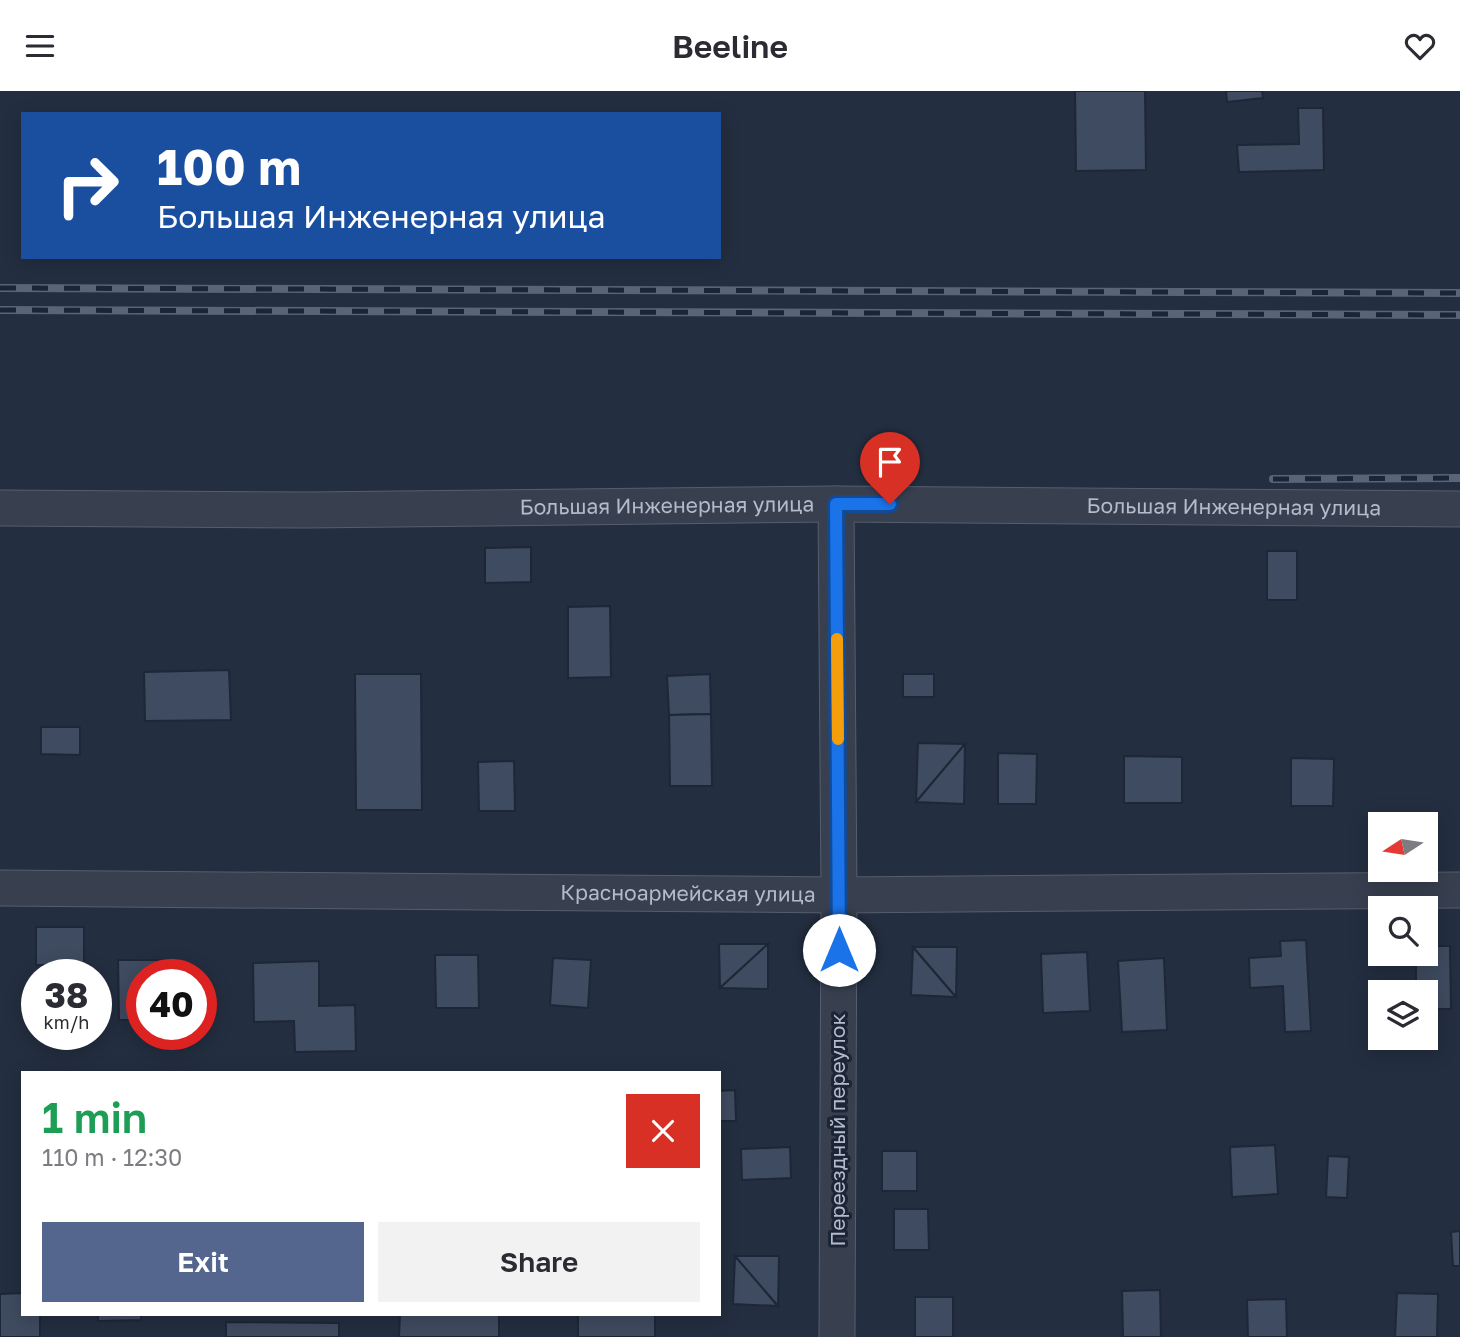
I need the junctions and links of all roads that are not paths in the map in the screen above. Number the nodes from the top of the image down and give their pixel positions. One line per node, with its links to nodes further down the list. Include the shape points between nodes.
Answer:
1 (836, 504): 2 (street, Большая Инженерная улица); 3 (street, Большая Инженерная улица); 6 (street, Переездный переулок)
2 (0, 508)
3 (1460, 509)
4 (0, 888): 6 (street, Красноармейская улица)
5 (1460, 890): 6 (street, Красноармейская улица)
6 (839, 895): 7 (street, Переездный переулок)
7 (837, 1337)

